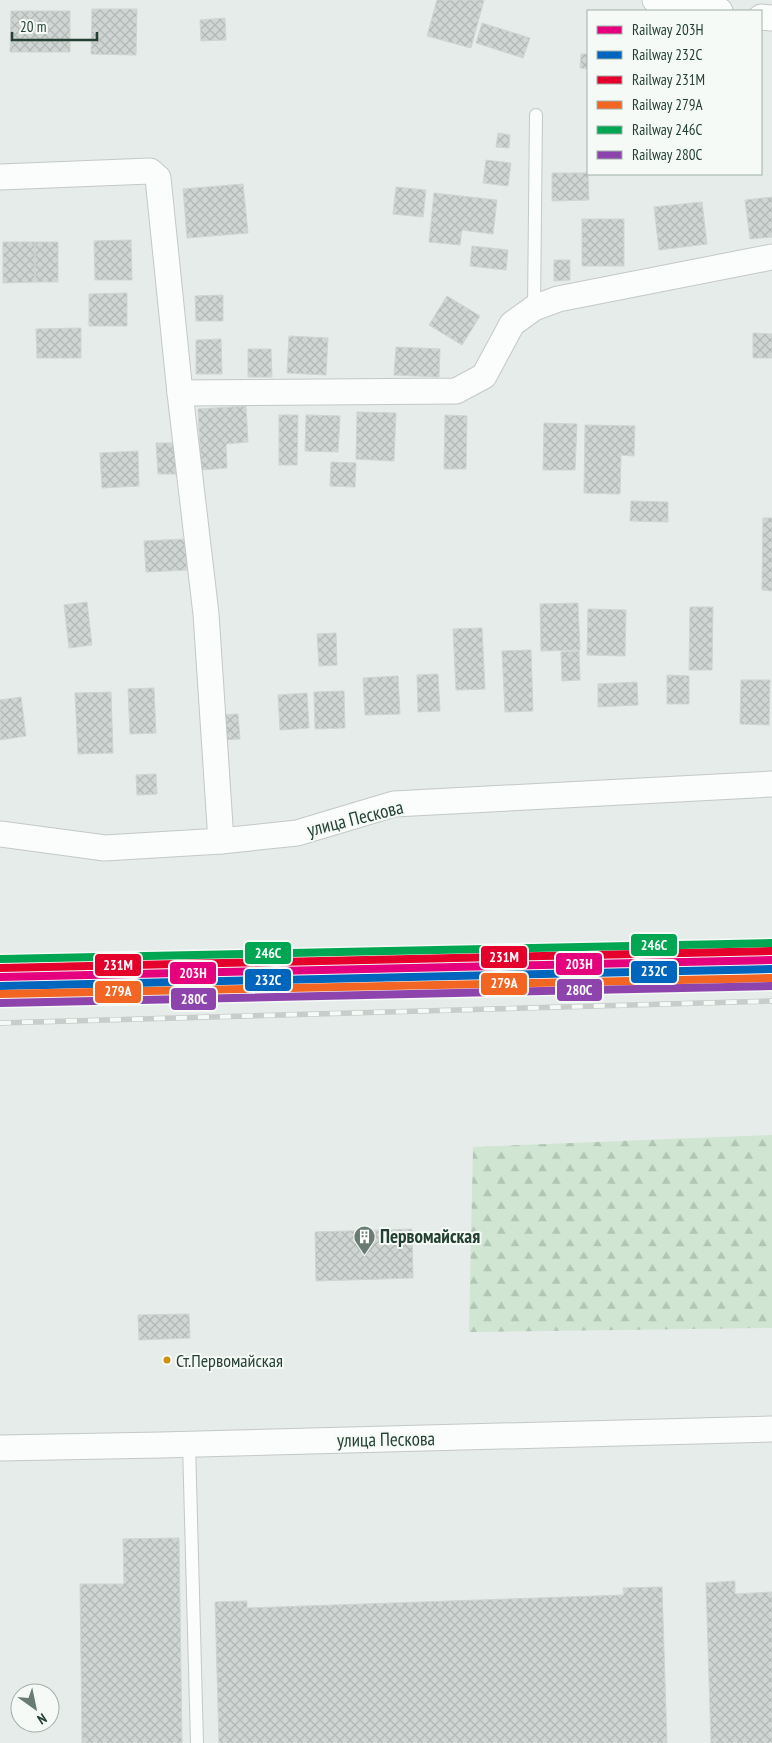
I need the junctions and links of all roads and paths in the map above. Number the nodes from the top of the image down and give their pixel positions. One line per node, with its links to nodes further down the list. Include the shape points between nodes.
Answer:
1 (655, 0): 2 (street)
2 (714, 10)
3 (536, 115): 6 (lane)
4 (0, 177): 7 (street, via 150,171 158,178)
5 (772, 257): 6 (street, via 558,299)
6 (534, 308): 7 (street, via 512,324 484,376 456,391)
7 (180, 394): 10 (street, via 206,614)
8 (772, 784): 10 (street, улица Пескова, via 394,804 297,833)
9 (0, 834): 10 (street, улица Пескова, via 105,848)
10 (221, 841)
11 (772, 1429): 12 (street, улица Пескова)
12 (189, 1444): 13 (street, улица Пескова); 14 (lane)
13 (0, 1448)
14 (197, 1743)

